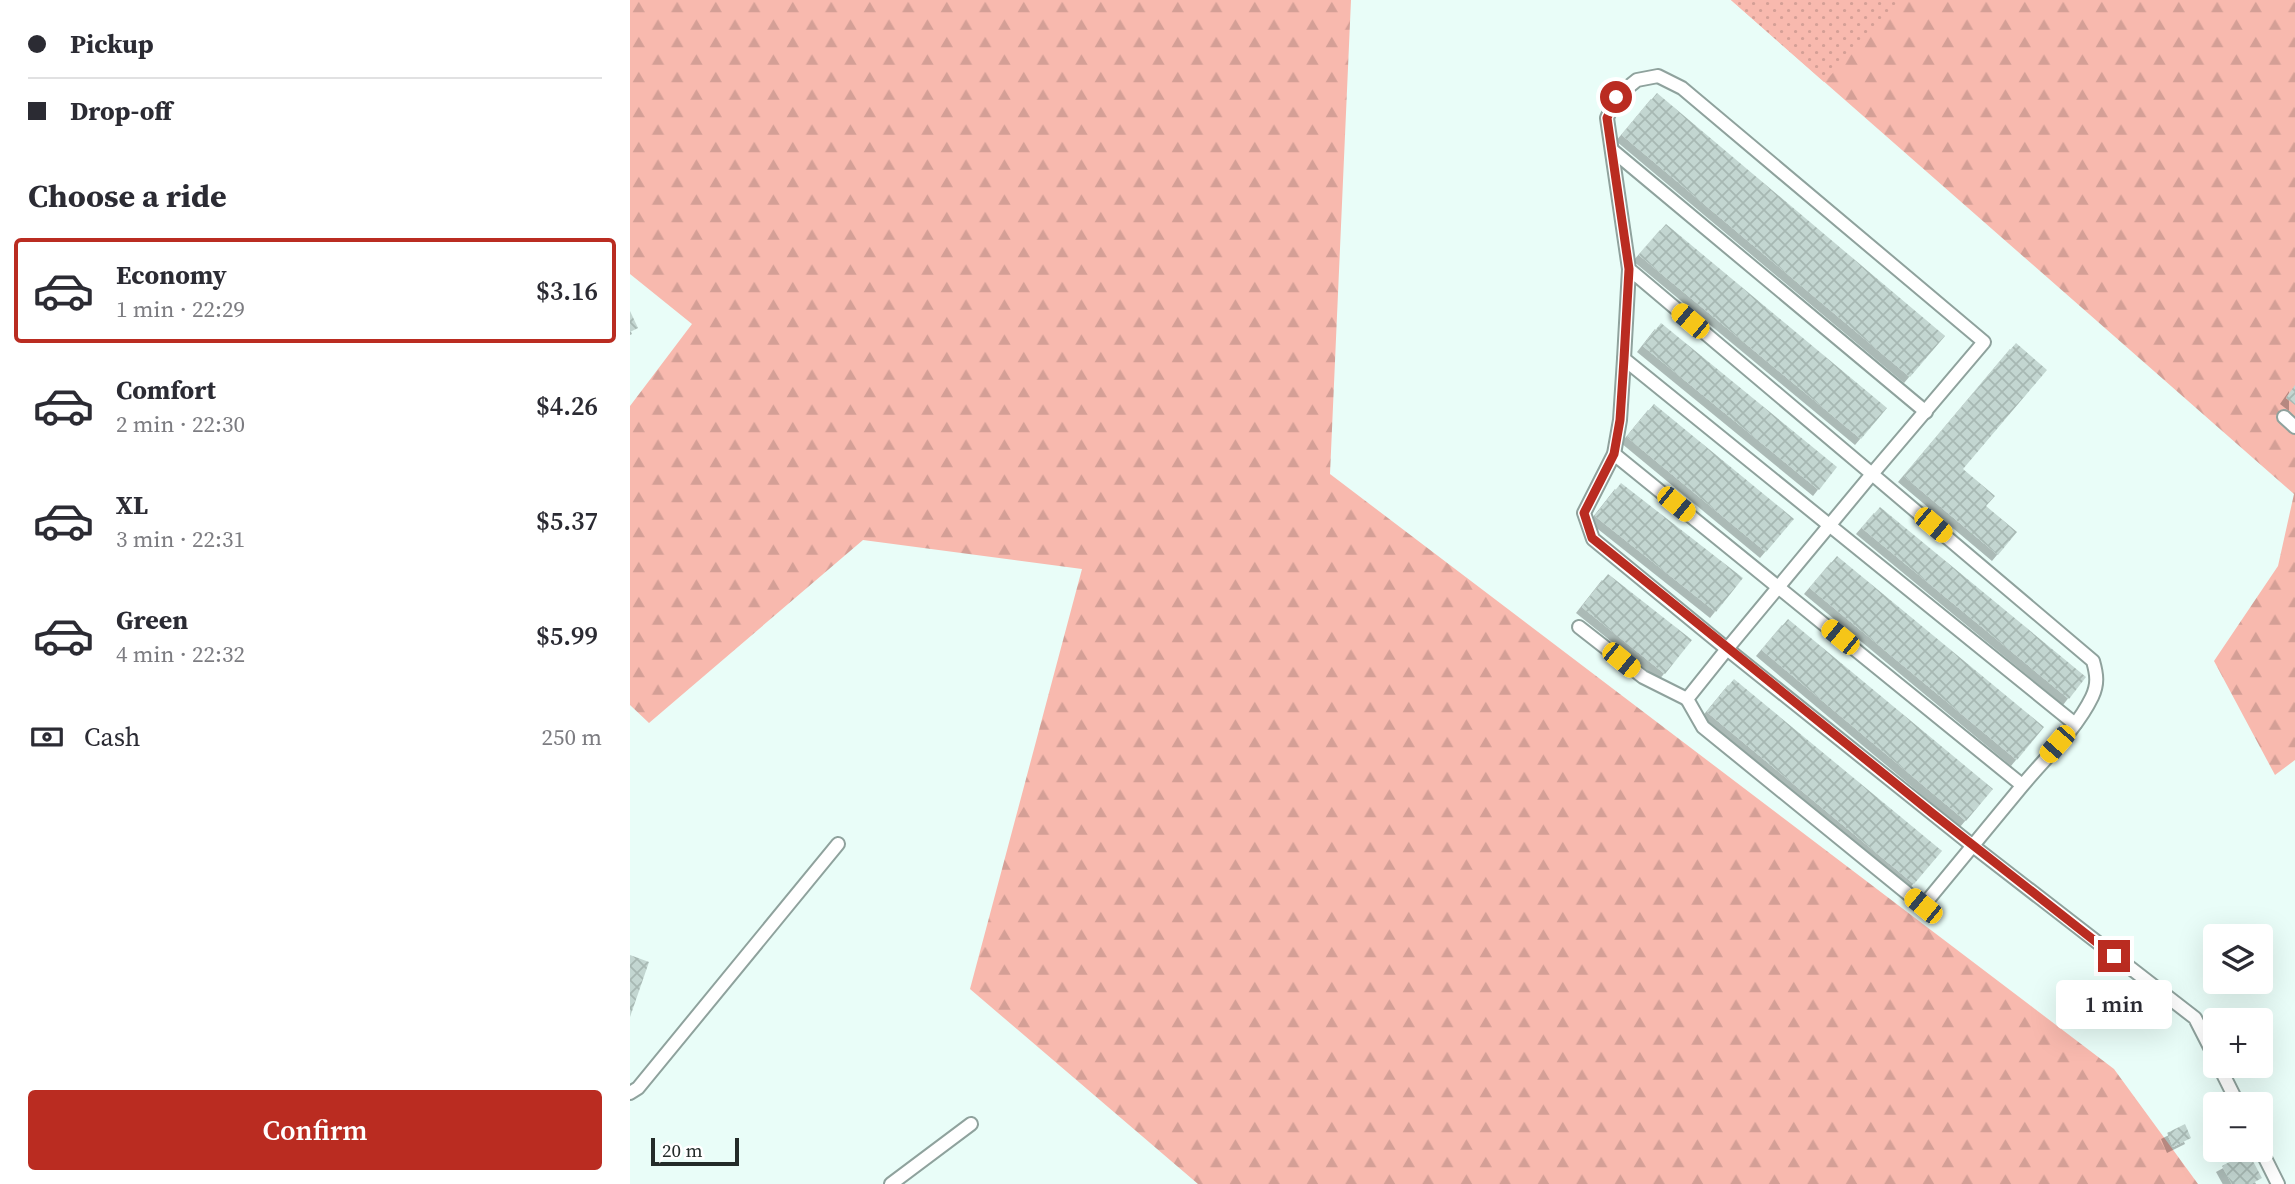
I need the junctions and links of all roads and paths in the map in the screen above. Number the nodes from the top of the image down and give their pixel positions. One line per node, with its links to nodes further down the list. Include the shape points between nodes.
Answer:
1 (1612, 150): 2 (lane); 4 (lane); 4 (lane, via 1607,118 1616,97 1637,80 1658,76 1682,88 1984,342)
2 (1629, 269): 3 (lane); 8 (lane)
3 (1624, 359): 7 (lane); 9 (lane)
4 (1926, 412): 8 (lane)
5 (2284, 417): 6 (lane)
6 (2295, 427)
7 (1614, 454): 10 (lane); 12 (lane, via 1584,513 1592,538)
8 (1872, 474): 9 (lane); 14 (lane, via 2093,661 2098,678)
9 (1829, 527): 10 (lane); 14 (lane)
10 (1779, 587): 12 (lane); 15 (lane)
11 (1579, 626): 13 (lane, via 1643,677)
12 (1727, 649): 13 (lane); 17 (lane)
13 (1688, 699): 17 (lane, via 1703,727 1923,906)
14 (2075, 724): 15 (lane)
15 (2022, 785): 17 (lane)
16 (838, 844): 19 (lane)
17 (1973, 846): 18 (lane, via 2195,1018)
18 (2203, 1034)
19 (630, 1093)
20 (971, 1124): 22 (lane)
21 (2267, 1162): 23 (lane)
22 (891, 1184)
23 (2278, 1184)

